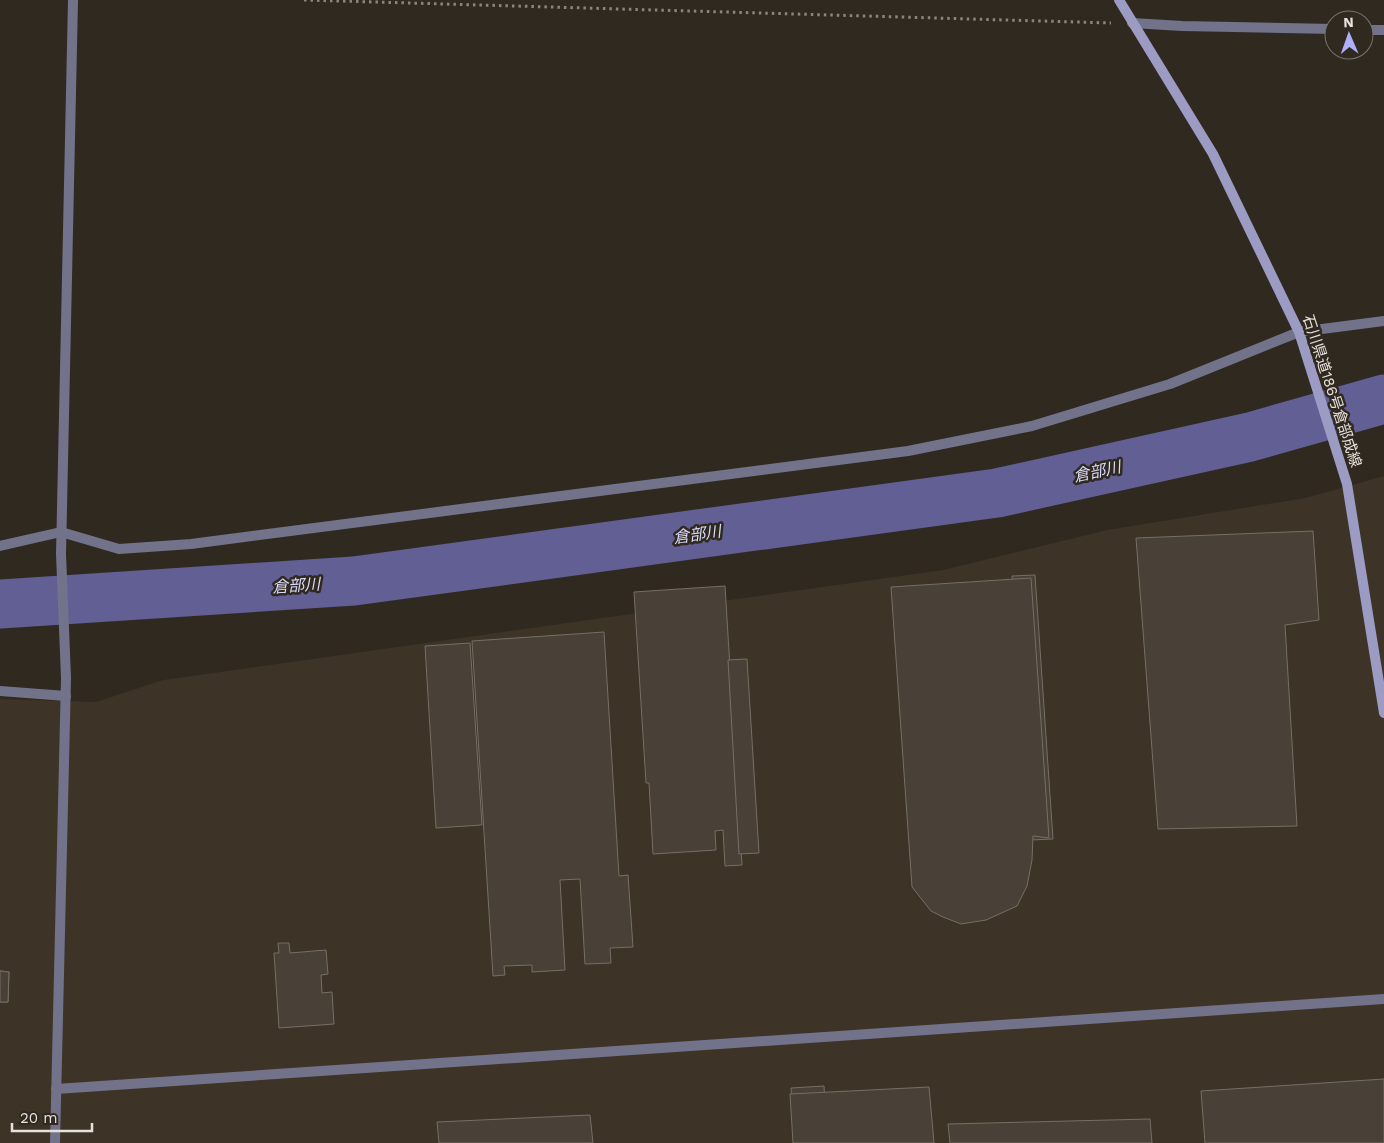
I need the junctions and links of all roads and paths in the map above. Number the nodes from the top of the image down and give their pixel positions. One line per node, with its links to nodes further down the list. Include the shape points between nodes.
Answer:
1 (73, 0): 8 (street)
2 (304, 0): 4 (path)
3 (1119, 0): 4 (main road, 石川県道186号倉部成線)
4 (1132, 23): 5 (street); 7 (main road, 石川県道186号倉部成線, via 1213,154)
5 (1324, 29)
6 (1384, 321): 7 (street)
7 (1300, 332): 8 (street, via 1152,390 1032,426 908,451 191,544 119,549); 12 (main road, 石川県道186号倉部成線, via 1347,484)
8 (61, 532): 9 (street); 11 (street)
9 (0, 546)
10 (0, 691): 11 (street)
11 (66, 696): 14 (street)
12 (1384, 713)
13 (1384, 999): 14 (street)
14 (56, 1088): 15 (street)
15 (56, 1143)

